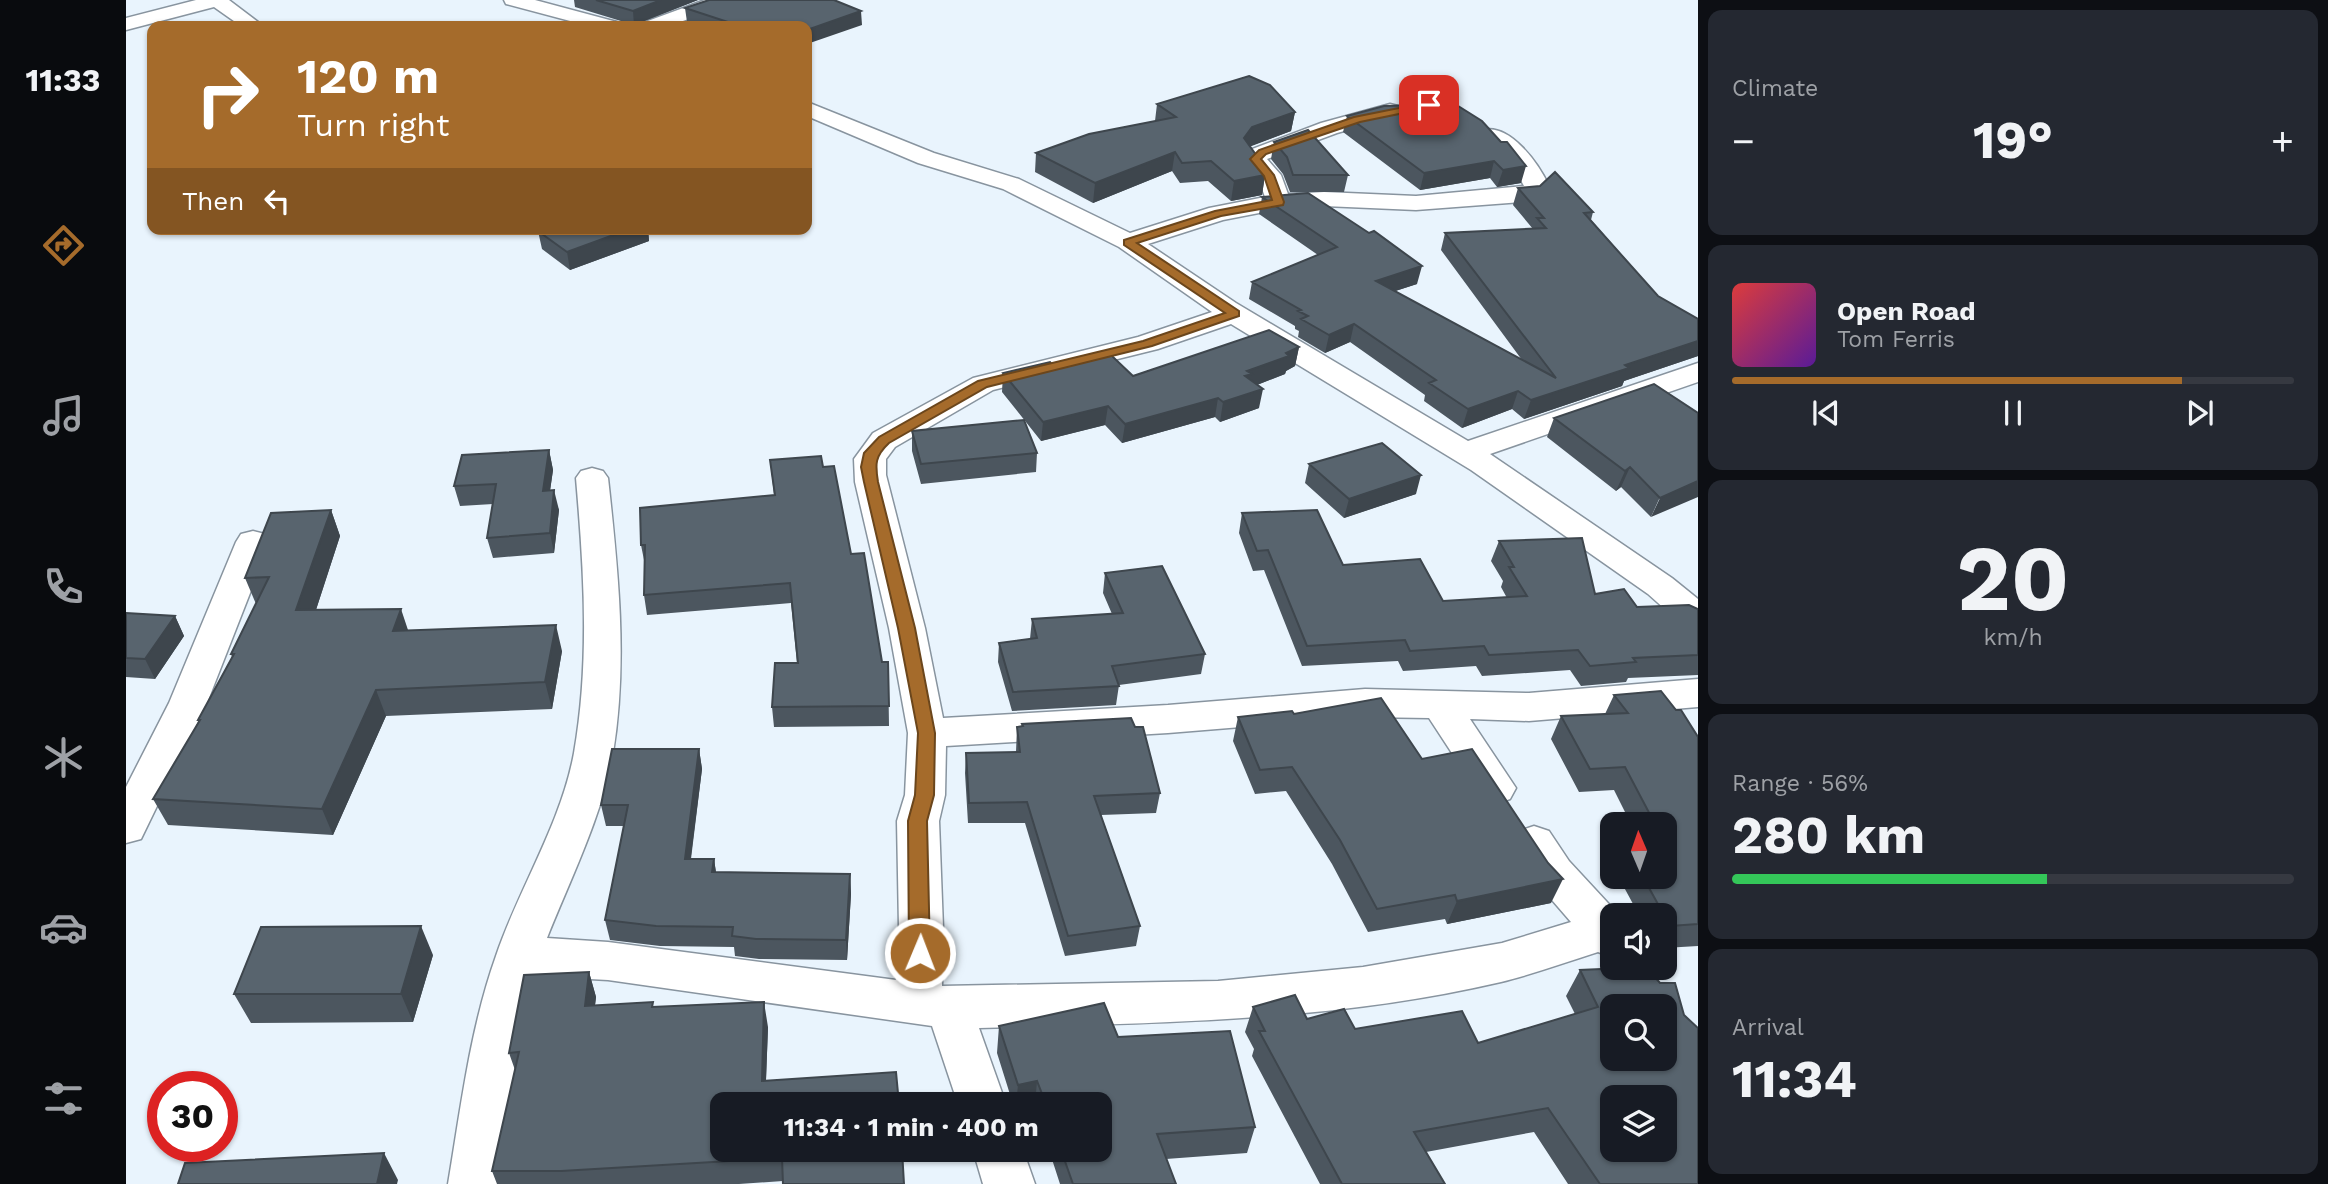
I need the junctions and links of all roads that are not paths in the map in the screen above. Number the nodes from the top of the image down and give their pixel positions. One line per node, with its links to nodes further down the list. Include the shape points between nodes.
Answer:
1 (217, 0): 4 (street); 7 (street)
2 (513, 0): 5 (street)
3 (723, 0): 6 (street)
4 (246, 21)
5 (591, 21)
6 (666, 21)
7 (126, 24)
8 (1413, 108): 11 (street, via 1339,125 1258,154 1255,159 1269,175)
9 (812, 110): 12 (street, via 926,158 1011,184)
10 (1476, 125): 11 (street, via 1531,174 1537,186 1533,191 1428,202)
11 (1279, 202): 12 (street, via 1219,213)
12 (1128, 242): 13 (street)
13 (1234, 314): 15 (street); 21 (street, via 1148,344 983,384 884,440 871,453 871,482)
14 (1698, 373): 15 (street)
15 (1464, 453): 18 (street, via 1660,586)
16 (592, 478): 25 (street, via 603,587 593,755 575,814)
17 (253, 542): 22 (street, via 188,704)
18 (1698, 618)
19 (1698, 693): 20 (street, via 1529,707)
20 (1439, 704): 21 (street, via 1365,703); 23 (street, via 1555,873)
21 (927, 733): 26 (street, via 925,795 918,821 920,928)
22 (126, 827)
23 (1600, 925)
24 (1600, 936): 26 (street, via 1502,962 1363,987 1219,1001)
25 (518, 956): 26 (street, via 608,961); 29 (street, via 495,1042)
26 (933, 1006): 27 (street)
27 (976, 1092)
28 (1002, 1162): 30 (street)
29 (474, 1184)
30 (1009, 1184)

